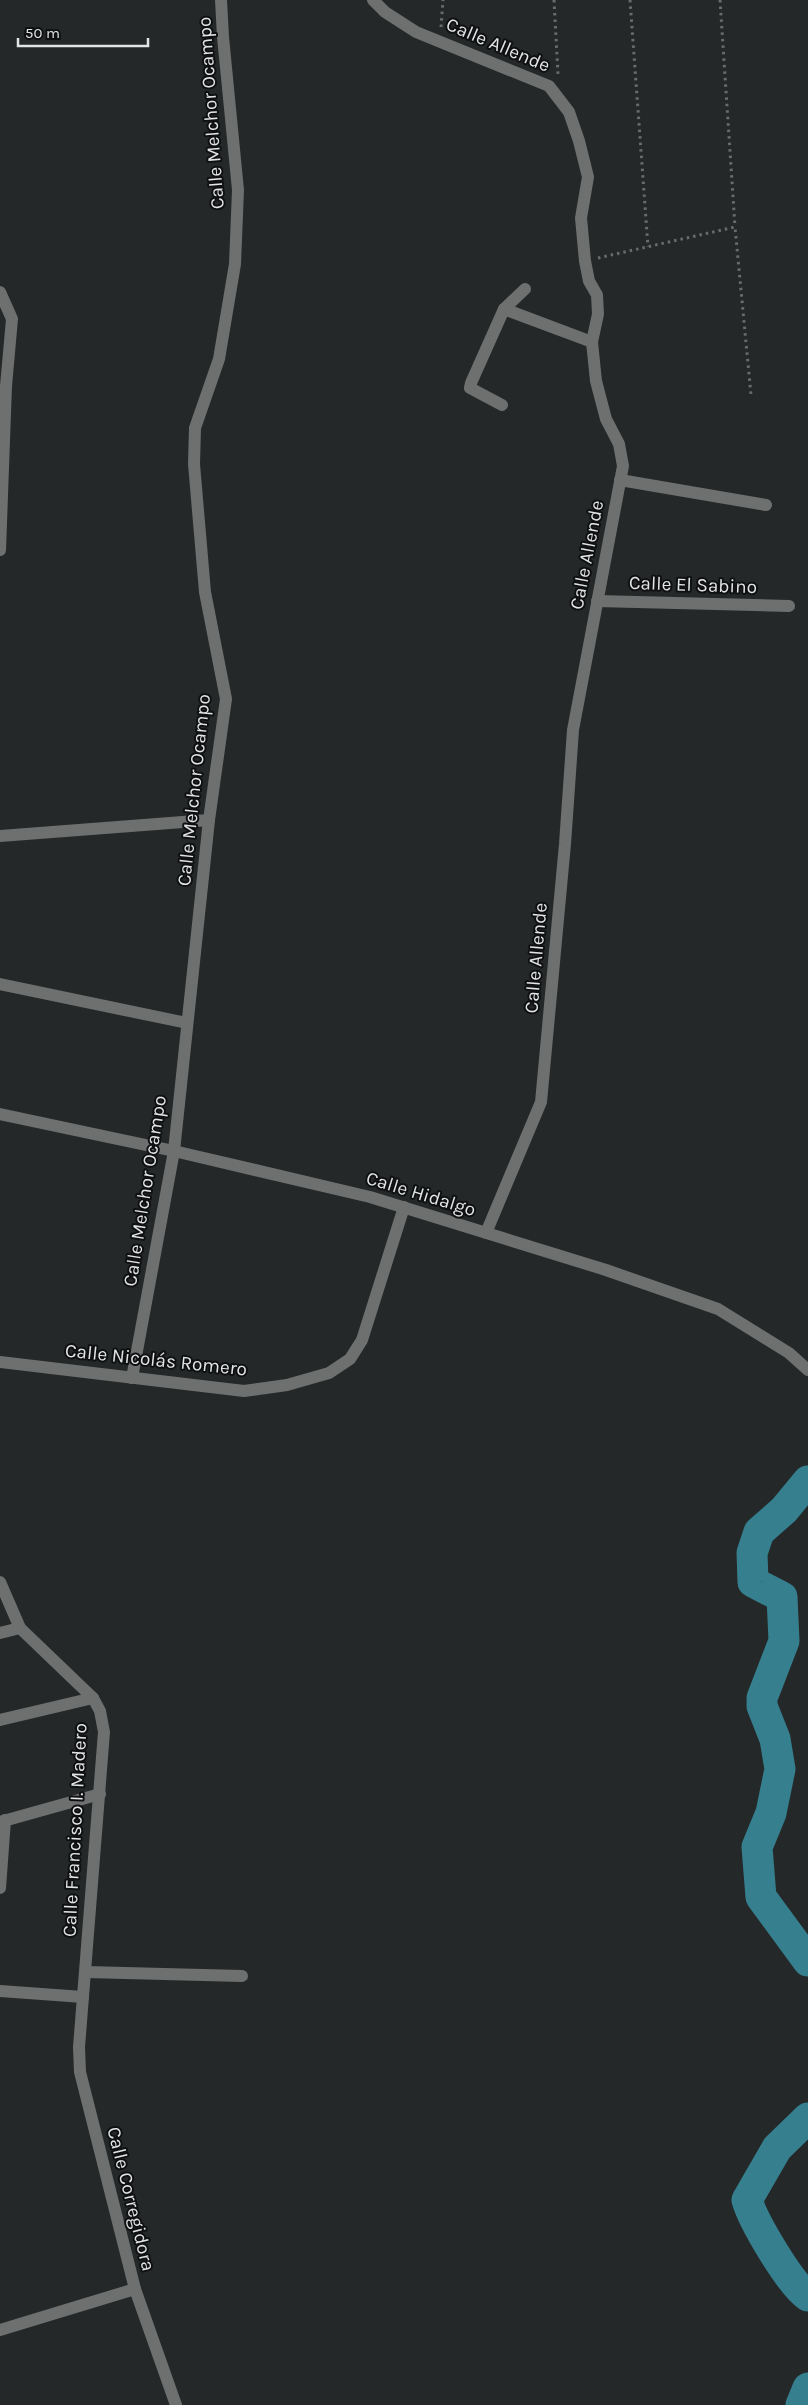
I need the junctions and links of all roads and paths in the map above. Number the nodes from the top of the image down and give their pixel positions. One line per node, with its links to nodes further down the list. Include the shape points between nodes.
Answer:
1 (221, 0): 23 (street, Calle Melchor Ocampo, via 238,190 235,264 219,359 195,428 194,464 205,592 226,699)
2 (373, 0): 7 (street, Calle Allende, via 408,27)
3 (443, 0): 7 (path)
4 (554, 0): 8 (path)
5 (630, 0): 10 (path)
6 (720, 0): 9 (path)
7 (440, 41): 8 (street, Calle Allende, via 549,86)
8 (559, 99): 11 (street, Calle Allende, via 569,112 588,177 581,218)
9 (735, 228): 10 (path); 16 (path)
10 (648, 247): 11 (path)
11 (585, 261): 15 (street, Calle Allende, via 589,281 597,295 598,314)
12 (525, 289): 14 (street)
13 (0, 292): 20 (street, via 12,320)
14 (504, 309): 15 (street); 17 (street, via 470,388)
15 (592, 342): 18 (street, Calle Allende, via 596,381 606,419 619,444 623,466)
16 (752, 395)
17 (502, 405)
18 (620, 480): 19 (street); 21 (street, Calle Allende)
19 (766, 505)
20 (0, 550)
21 (597, 601): 22 (street, Calle El Sabino); 30 (street, Calle Allende, via 573,730 541,1102)
22 (789, 606)
23 (209, 820): 24 (street); 26 (street, Calle Melchor Ocampo)
24 (0, 836)
25 (0, 984): 26 (street)
26 (187, 1023): 28 (street, Calle Melchor Ocampo)
27 (0, 1114): 28 (street, Calle Hidalgo)
28 (174, 1151): 29 (street, Calle Hidalgo); 33 (street, Calle Melchor Ocampo)
29 (404, 1207): 30 (street, Calle Hidalgo); 33 (street, Calle Nicolás Romero, via 362,1340 350,1359 329,1373 288,1385 244,1391)
30 (486, 1233): 32 (street, Calle Hidalgo, via 718,1309 789,1353)
31 (0, 1362): 33 (street, Calle Nicolás Romero)
32 (808, 1370)
33 (132, 1378)
34 (0, 1582): 35 (street, Calle Francisco I. Madero)
35 (20, 1628): 36 (street); 37 (street, Calle Francisco I. Madero)
36 (0, 1633)
37 (93, 1698): 38 (street); 39 (street, Calle Francisco I. Madero, via 100,1711 104,1732)
38 (0, 1720)
39 (100, 1794): 40 (street); 42 (street, Calle Francisco I. Madero)
40 (3, 1821): 41 (street)
41 (0, 1888)
42 (86, 1972): 43 (street); 45 (street, Calle Francisco I. Madero)
43 (242, 1976)
44 (0, 1991): 45 (street)
45 (83, 1997): 46 (street, Calle Corregidora, via 80,2072)
46 (135, 2289): 47 (street); 48 (street, Calle Corregidora)
47 (0, 2330)
48 (176, 2405)

